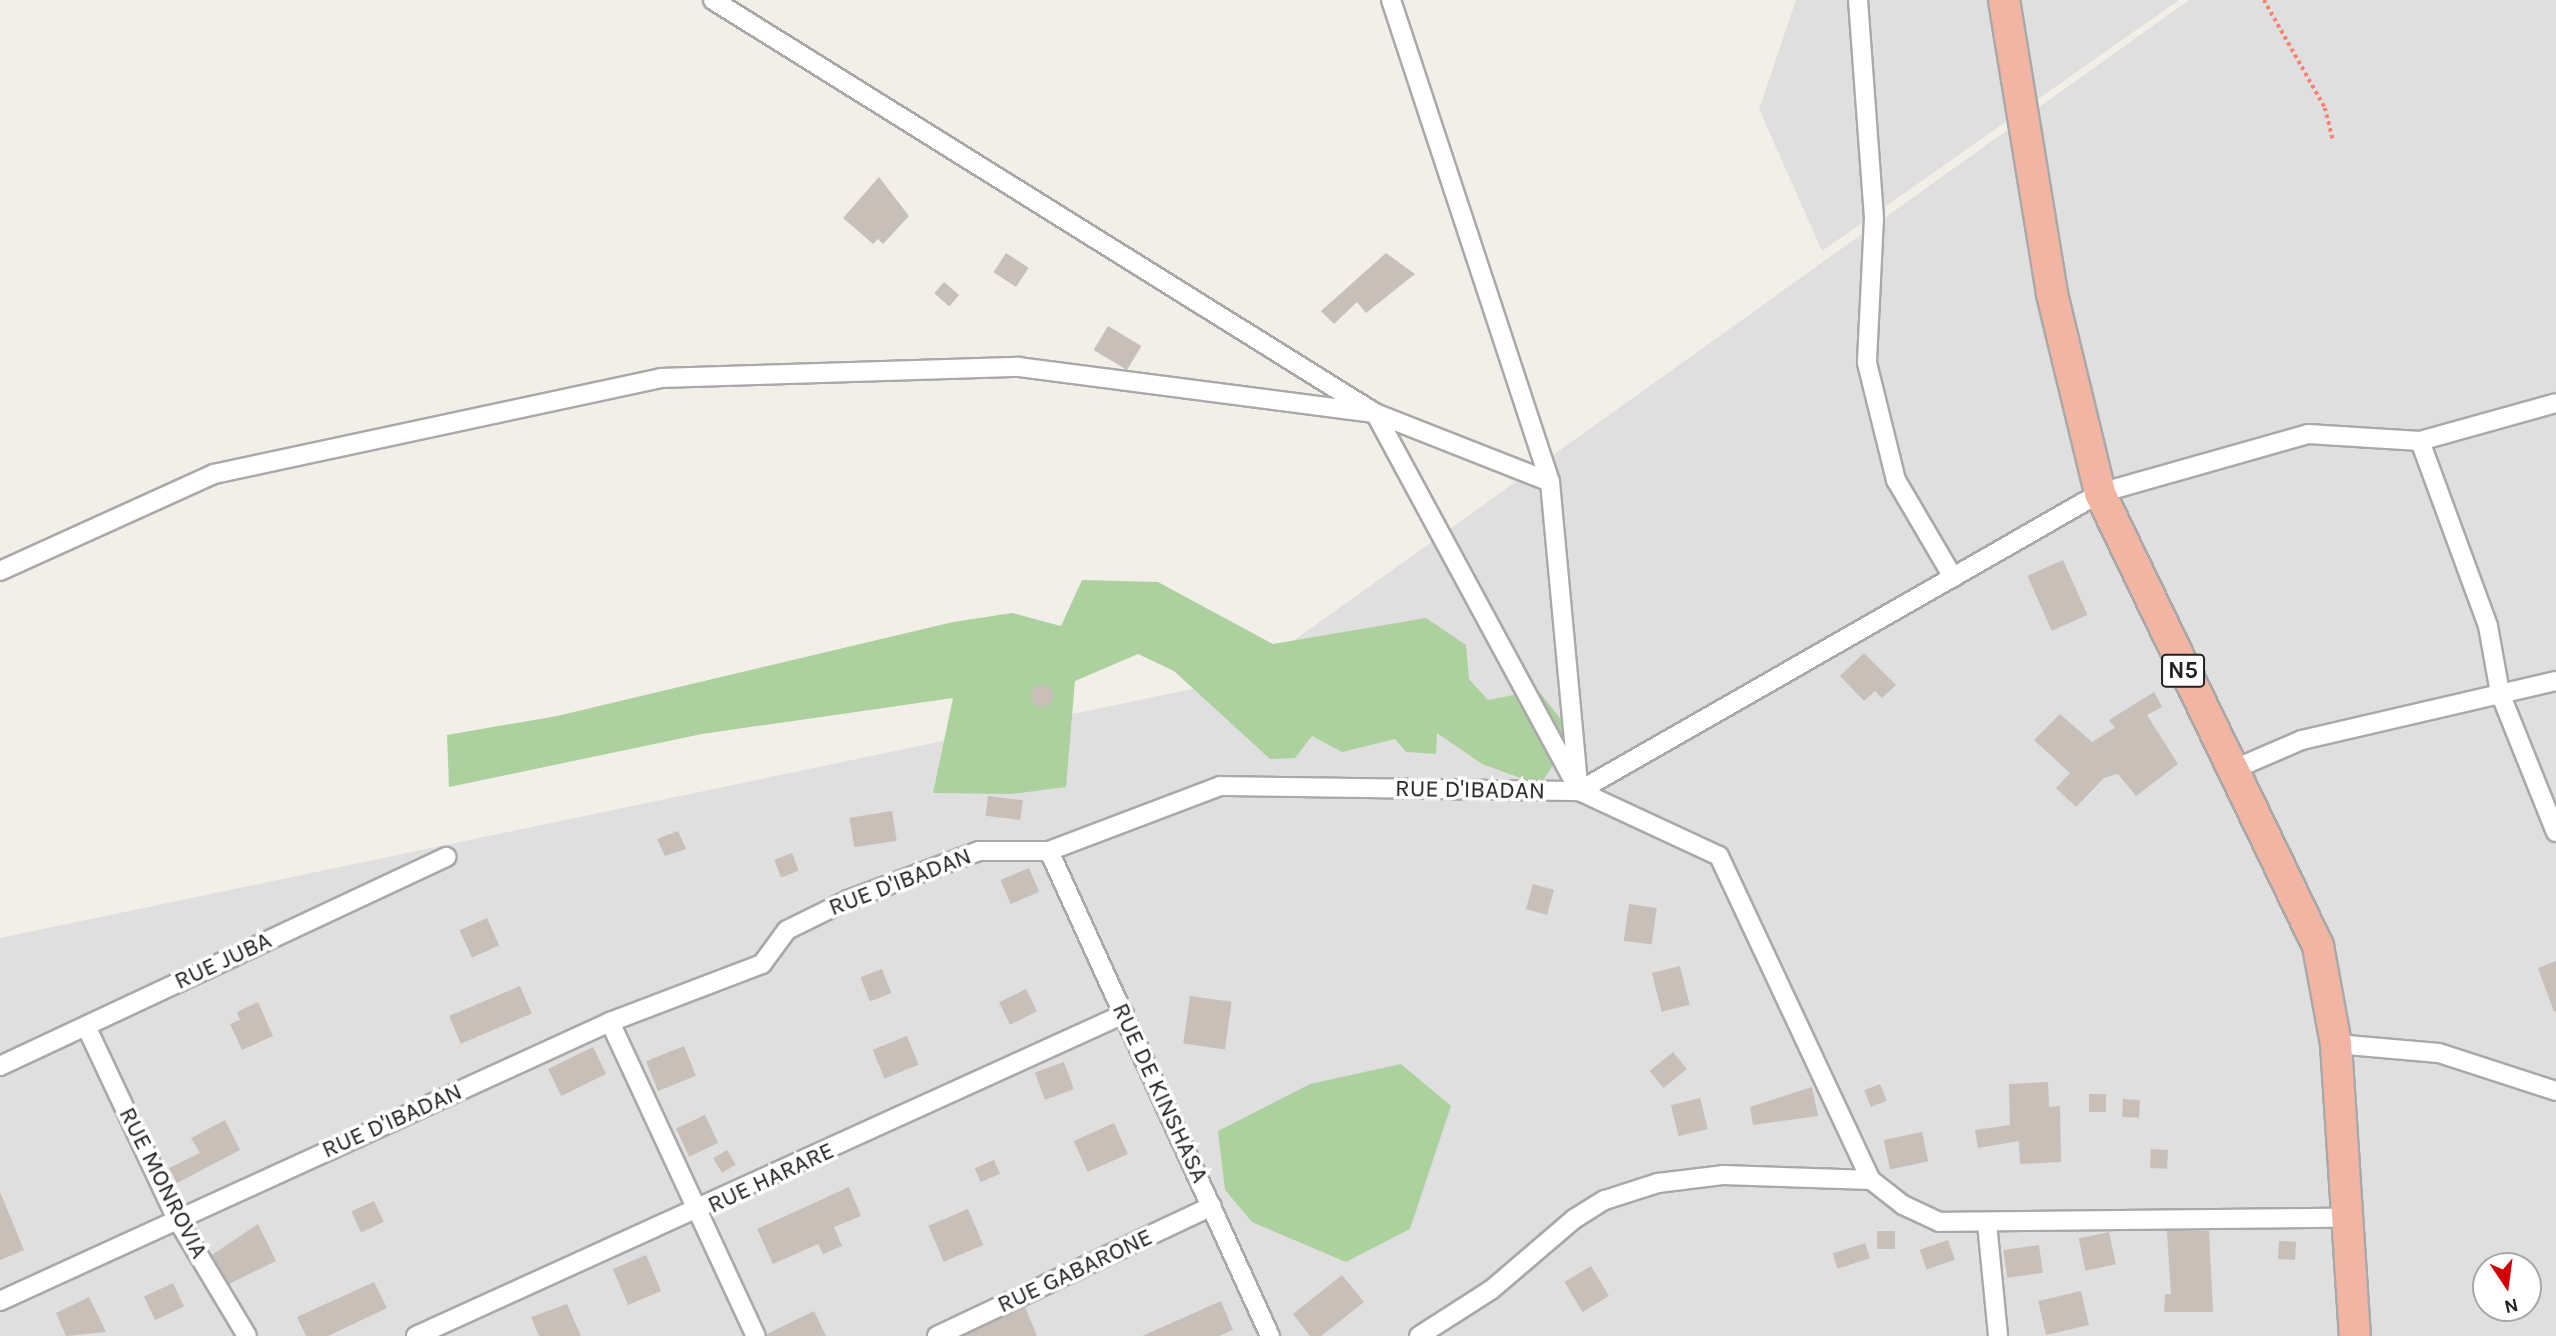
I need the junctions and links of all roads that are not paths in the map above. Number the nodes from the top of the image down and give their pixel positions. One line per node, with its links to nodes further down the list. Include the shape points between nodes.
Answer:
1 (713, 0): 6 (street)
2 (1391, 0): 8 (street)
3 (1858, 0): 11 (street, via 1874,218 1867,363 1896,480)
4 (2004, 0): 9 (highway, N5, via 2052,294)
5 (2556, 403): 7 (street)
6 (1375, 413): 8 (street); 10 (street, via 1019,367 661,377 214,474); 15 (street)
7 (2420, 441): 9 (street, via 2308,433); 13 (street, via 2488,626)
8 (1550, 482): 15 (street)
9 (2100, 493): 11 (street); 14 (highway, N5)
10 (0, 571)
11 (1953, 577): 15 (street)
12 (2556, 681): 13 (street)
13 (2500, 693): 14 (street, via 2302,740); 16 (street)
14 (2231, 771): 22 (highway, N5, via 2318,946)
15 (1579, 791): 17 (street, RUE D'IBADAN, via 1220,786); 25 (street, RUE D'IBADAN, via 1719,856)
16 (2556, 832)
17 (1049, 851): 19 (street, RUE DE KINSHASA); 20 (street, RUE D'IBADAN, via 979,851 848,900 787,930 762,964)
18 (447, 857): 21 (street, RUE JUBA)
19 (1124, 1014): 26 (street, RUE DE KINSHASA); 27 (street, RUE HARARE)
20 (610, 1022): 27 (street); 29 (street, RUE D'IBADAN)
21 (86, 1026): 23 (street, RUE JUBA); 29 (street, RUE MONROVIA)
22 (2336, 1044): 24 (street, via 2439,1053); 28 (highway, N5)
23 (0, 1066)
24 (2556, 1091)
25 (1871, 1180): 30 (street, via 1903,1205 1939,1222); 37 (street, via 1723,1175 1658,1183 1605,1200 1491,1290)
26 (1212, 1206): 35 (street, RUE GABARONE); 36 (street, RUE DE KINSHASA)
27 (701, 1210): 33 (street, RUE HARARE); 34 (street)
28 (2348, 1218): 30 (street); 39 (highway, N5)
29 (177, 1219): 31 (street, RUE D'IBADAN); 32 (street, RUE MONROVIA)
30 (1987, 1223): 38 (street)
31 (0, 1301)
32 (247, 1336)
33 (416, 1336)
34 (756, 1336)
35 (937, 1336)
36 (1270, 1336)
37 (1419, 1336)
38 (1998, 1336)
39 (2356, 1336)

